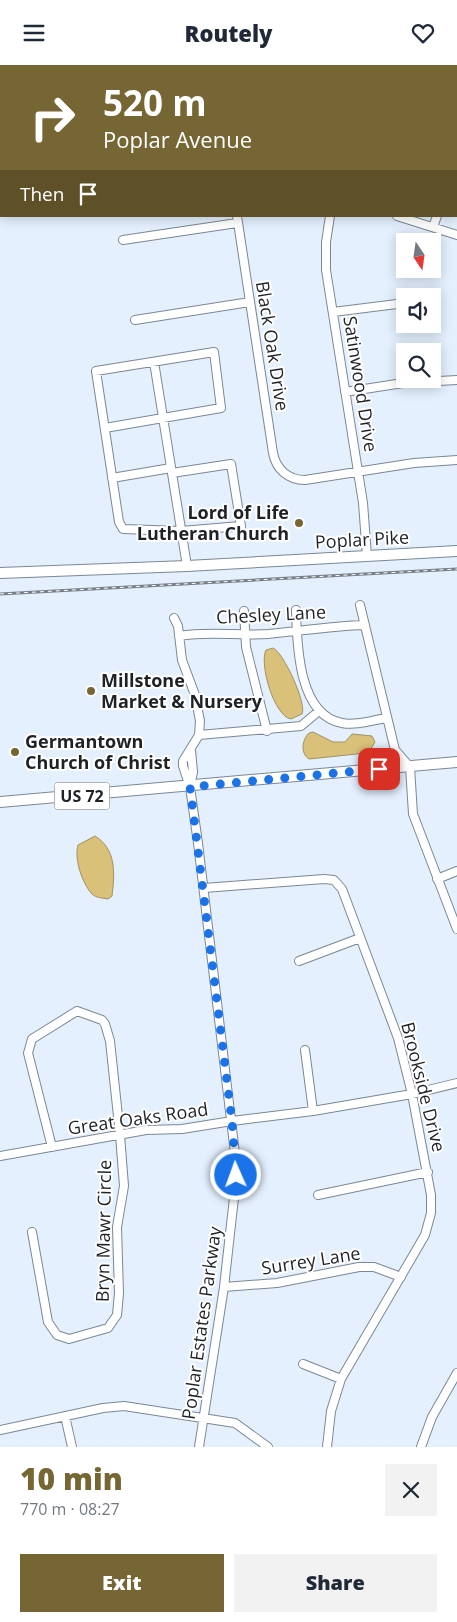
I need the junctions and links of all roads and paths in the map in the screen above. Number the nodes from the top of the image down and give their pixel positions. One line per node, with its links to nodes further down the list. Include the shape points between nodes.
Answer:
1 (330, 217): 10 (street, Satinwood Drive, via 325,260)
2 (400, 217): 5 (street)
3 (437, 217): 5 (street)
4 (237, 219): 7 (street); 8 (street, Black Oak Drive)
5 (433, 227): 6 (street)
6 (457, 235)
7 (122, 240)
8 (250, 302): 11 (street); 19 (street, Black Oak Drive, via 277,464 288,476 305,480)
9 (396, 304): 10 (street)
10 (333, 312): 14 (street, Satinwood Drive)
11 (135, 320)
12 (154, 362): 15 (street); 15 (street, via 214,352 221,409); 16 (street, via 96,371)
13 (457, 380): 14 (street, via 403,383)
14 (345, 392): 19 (street, Satinwood Drive)
15 (163, 418): 16 (street); 18 (street)
16 (105, 428): 20 (street)
17 (457, 460): 19 (street)
18 (171, 471): 20 (street); 21 (street); 21 (street, via 232,464 241,525)
19 (358, 471): 23 (street, Satinwood Drive)
20 (112, 477): 21 (street, via 121,527 128,531)
21 (181, 531): 24 (street)
22 (457, 551): 23 (main road, Poplar Pike)
23 (367, 556): 24 (main road, Poplar Pike)
24 (187, 566): 25 (main road, Poplar Pike)
25 (0, 573)
26 (360, 605): 30 (street)
27 (296, 610): 31 (street)
28 (244, 611): 32 (street)
29 (174, 618): 33 (street)
30 (365, 625): 31 (street, Chesley Lane); 35 (street)
31 (296, 630): 32 (street, Chesley Lane); 34 (street, via 302,669)
32 (245, 634): 33 (street, Chesley Lane); 36 (street)
33 (179, 636): 37 (street, via 182,660 197,709)
34 (318, 711): 35 (street, via 343,723); 36 (street, via 301,726)
35 (388, 718): 38 (street)
36 (267, 731): 37 (street)
37 (198, 735): 42 (street, Poplar Estates Parkway, via 183,766)
38 (395, 750): 40 (street); 41 (street)
39 (457, 762): 40 (main road, US 72)
40 (410, 767): 41 (main road, US 72); 45 (street, via 413,814)
41 (379, 769): 42 (main road, US 72)
42 (190, 787): 43 (main road, US 72); 46 (street, Poplar Estates Parkway)
43 (0, 802)
44 (457, 871): 45 (street)
45 (437, 879): 47 (street)
46 (204, 888): 48 (street, Brookside Drive, via 324,879 334,881 342,889); 54 (street, Poplar Estates Parkway)
47 (457, 929)
48 (360, 938): 49 (street); 52 (street, Brookside Drive, via 398,1038)
49 (299, 961)
50 (305, 1050): 53 (street)
51 (457, 1083): 52 (street, Great Oaks Road)
52 (412, 1094): 53 (street, Great Oaks Road); 58 (street, Brookside Drive)
53 (314, 1111): 54 (street, Great Oaks Road)
54 (232, 1121): 55 (street, Great Oaks Road); 62 (street, Poplar Estates Parkway, via 235,1189)
55 (120, 1135): 56 (street, Great Oaks Road); 56 (street, Bryn Mawr Circle, via 110,1041 102,1020 77,1011 32,1039 28,1053); 60 (street, Bryn Mawr Circle, via 124,1186 117,1227 119,1293 117,1315 108,1328 69,1339 57,1335 48,1322)
56 (52, 1147): 57 (street, Great Oaks Road)
57 (0, 1156)
58 (428, 1172): 59 (street); 61 (street, Brookside Drive, via 431,1213 425,1235)
59 (318, 1195)
60 (32, 1232)
61 (401, 1277): 62 (street, Surrey Lane, via 374,1267 359,1267 277,1283); 65 (street, Brookside Drive)
62 (224, 1287): 67 (street, Poplar Estates Parkway)
63 (303, 1364): 65 (street)
64 (456, 1376): 73 (street, via 432,1417)
65 (340, 1379): 72 (street, Brookside Drive, via 331,1411)
66 (65, 1416): 67 (street, via 114,1406); 68 (street); 69 (street)
67 (204, 1417): 70 (street, Poplar Estates Parkway); 71 (street, via 235,1423)
68 (0, 1430)
69 (72, 1447)
70 (199, 1447)
71 (268, 1447)
72 (327, 1447)
73 (421, 1447)

